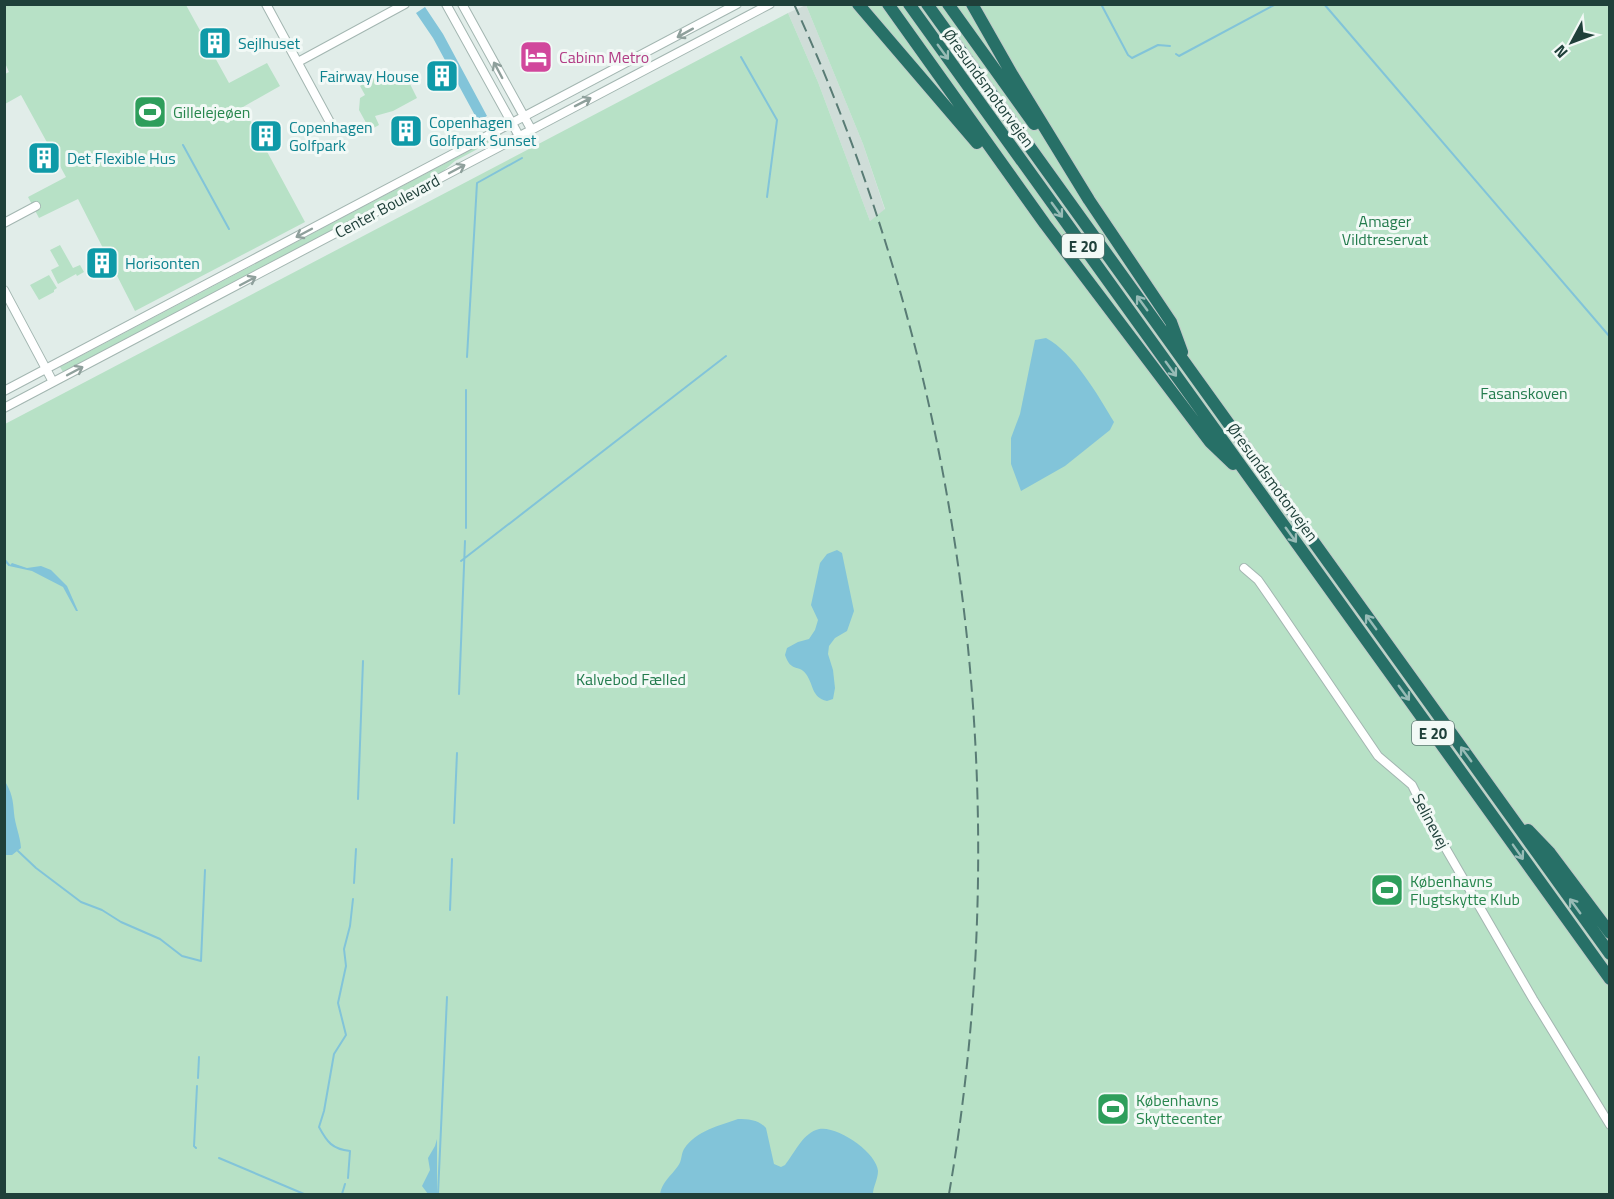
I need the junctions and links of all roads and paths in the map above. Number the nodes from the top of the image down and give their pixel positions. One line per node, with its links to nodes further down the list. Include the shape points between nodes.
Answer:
1 (266, 4): 17 (street)
2 (405, 4): 17 (street)
3 (446, 4): 19 (street)
4 (462, 4): 18 (street, one-way to 4)
5 (737, 4): 18 (street, Center Boulevard, one-way to 18)
6 (756, 4): 15 (street)
7 (860, 4): 26 (highway)
8 (888, 4): 26 (highway)
9 (909, 4): 33 (highway, Øresundsmotorvejen / E 20, one-way to 33)
10 (927, 4): 29 (highway, Øresundsmotorvejen / E 20, one-way to 10)
11 (948, 4): 23 (highway)
12 (972, 4): 16 (highway)
13 (979, 4): 16 (highway)
14 (768, 5): 15 (street, Center Boulevard)
15 (725, 27): 21 (street, Center Boulevard, one-way to 15)
16 (990, 36): 23 (highway)
17 (298, 62): 20 (street)
18 (523, 118): 19 (street, Center Boulevard); 21 (street)
19 (512, 123): 22 (street); 28 (street, Center Boulevard, one-way to 28)
20 (332, 126)
21 (531, 129): 22 (street, Center Boulevard)
22 (519, 136): 30 (street, Center Boulevard, one-way to 22)
23 (1089, 200): 29 (highway, via 1171,322)
24 (36, 206): 25 (street)
25 (4, 223)
26 (1045, 224): 33 (highway, via 1210,442)
27 (4, 290): 28 (street)
28 (46, 368): 30 (street); 31 (street, Center Boulevard)
29 (1188, 368): 35 (highway, Øresundsmotorvejen / E 20, one-way to 29)
30 (53, 382): 32 (street, Center Boulevard)
31 (4, 391)
32 (4, 408)
33 (1256, 487): 38 (highway, Øresundsmotorvejen / E 20, one-way to 38)
34 (1244, 568): 39 (street, Selinevej, via 1258,580 1378,756 1412,785 1533,999)
35 (1500, 801): 36 (highway, via 1550,853); 37 (highway, Øresundsmotorvejen / E 20, one-way to 35)
36 (1610, 933)
37 (1610, 954)
38 (1610, 980)
39 (1610, 1125)

